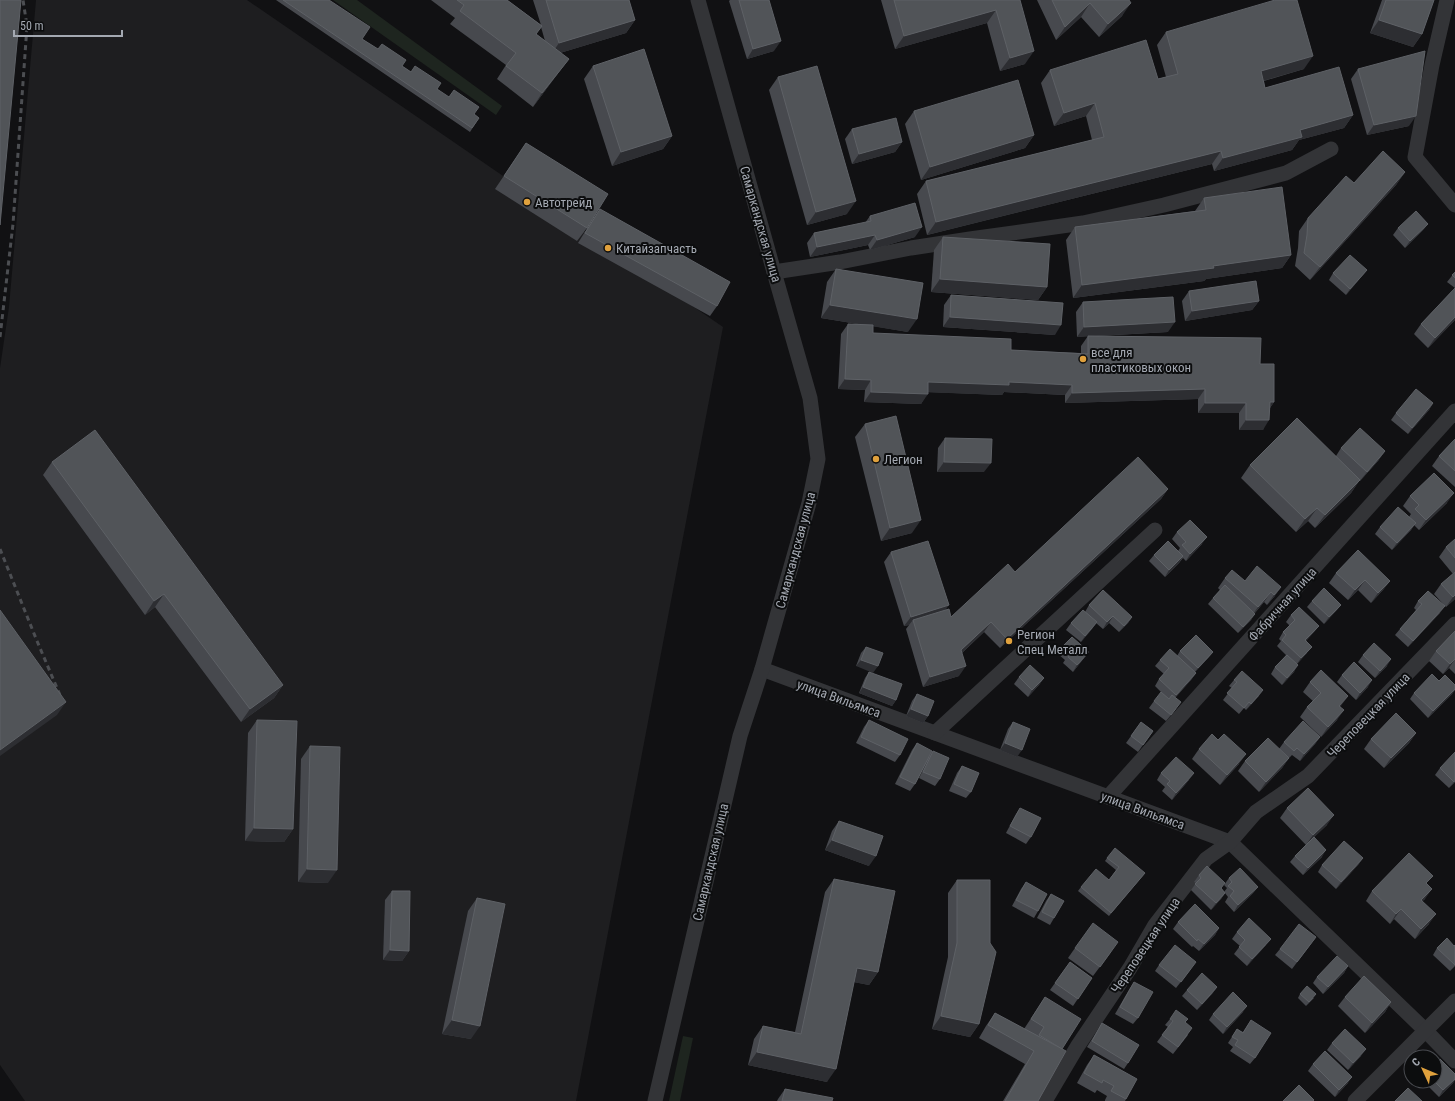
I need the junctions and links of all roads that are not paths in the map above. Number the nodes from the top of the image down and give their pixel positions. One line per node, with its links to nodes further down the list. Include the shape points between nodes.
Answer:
1 (698, 0): 5 (street, Самаркандская улица)
2 (1447, 0): 4 (street, via 1415,157)
3 (1331, 149): 5 (street, via 1286,173 1083,223 911,248)
4 (1455, 205)
5 (774, 272): 9 (street, Самаркандская улица, via 810,398 818,459 810,503)
6 (1455, 411): 11 (street, Фабричная улица)
7 (1155, 530): 10 (street)
8 (1455, 624): 12 (street, Череповецкая улица, via 1308,776 1256,812)
9 (762, 669): 10 (street, улица Вильямса); 16 (street, Самаркандская улица, via 740,736)
10 (935, 733): 11 (street, улица Вильямса)
11 (1108, 797): 12 (street, улица Вильямса)
12 (1230, 842): 14 (street, улица Вильямса); 17 (street, Череповецкая улица, via 1206,859 1155,925)
13 (1455, 1001): 14 (street)
14 (1425, 1030): 15 (street, улица Вильямса); 18 (street)
15 (1455, 1061)
16 (655, 1101)
17 (1045, 1101)
18 (1355, 1101)

